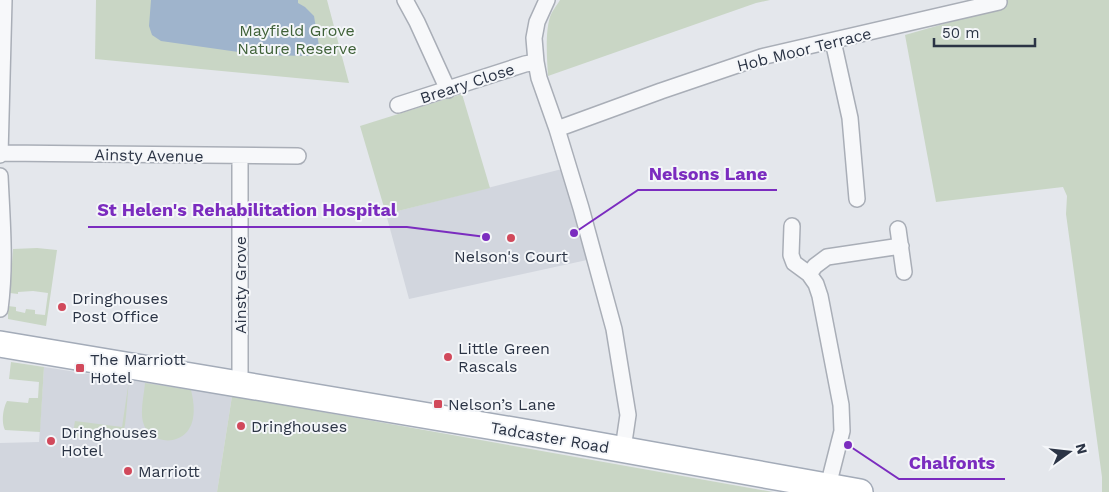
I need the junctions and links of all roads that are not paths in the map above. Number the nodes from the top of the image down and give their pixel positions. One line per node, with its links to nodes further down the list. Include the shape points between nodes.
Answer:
1 (4, 0): 10 (street)
2 (405, 0): 7 (street)
3 (547, 0): 6 (street, via 534,38)
4 (1000, 2): 5 (street, Hob Moor Terrace)
5 (834, 41): 9 (street, Hob Moor Terrace, via 761,57); 14 (street, via 850,118)
6 (536, 62): 7 (street, Breary Close); 9 (street)
7 (448, 90): 8 (street, Breary Close)
8 (398, 105)
9 (557, 130): 23 (street, via 614,329 628,415)
10 (0, 154): 11 (street, Ainsty Avenue)
11 (240, 156): 12 (street, Ainsty Avenue); 22 (street, Ainsty Grove)
12 (298, 156)
13 (0, 176): 20 (street, via 4,253)
14 (856, 199)
15 (792, 226): 19 (street, via 791,255 794,264)
16 (898, 229): 17 (street)
17 (901, 246): 18 (street); 19 (street, via 827,257)
18 (904, 272)
19 (809, 274): 24 (street, via 820,296 841,405 842,431)
20 (0, 309)
21 (0, 344): 22 (main road, Tadcaster Road)
22 (240, 383): 23 (main road, Tadcaster Road)
23 (623, 450): 24 (main road, Tadcaster Road)
24 (828, 486): 25 (main road, Tadcaster Road)
25 (860, 492)

